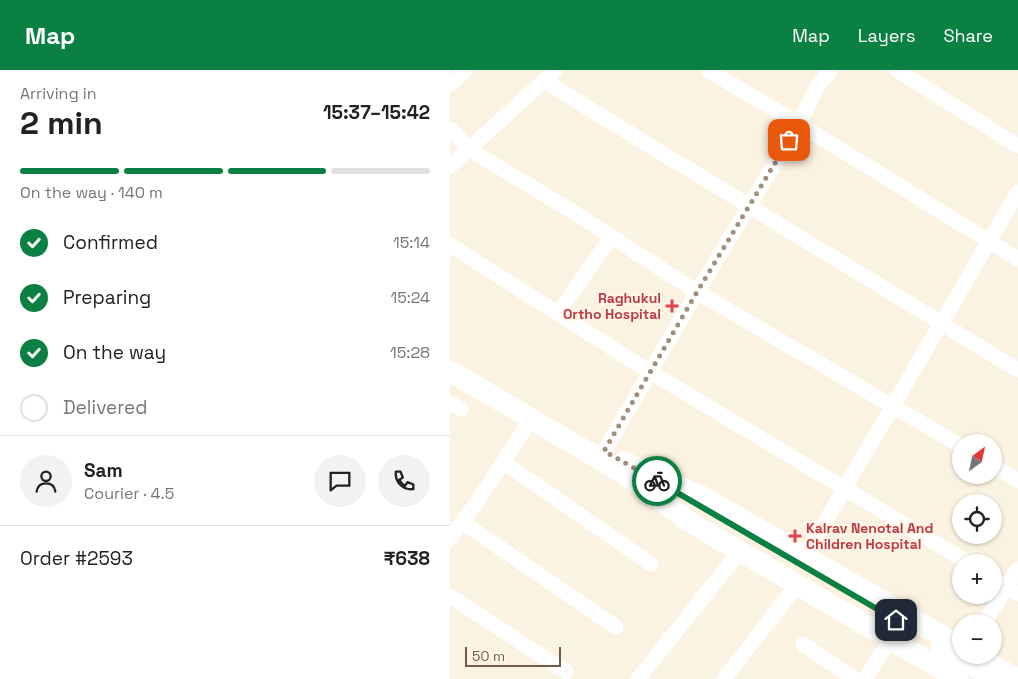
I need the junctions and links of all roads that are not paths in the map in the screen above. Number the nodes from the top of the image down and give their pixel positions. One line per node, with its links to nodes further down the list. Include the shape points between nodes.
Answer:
1 (466, 70): 7 (street)
2 (556, 70): 6 (street)
3 (708, 70): 8 (street)
4 (831, 70): 8 (street, via 818,85)
5 (897, 70): 10 (street)
6 (544, 81): 11 (street); 14 (street)
7 (450, 85)
8 (799, 124): 14 (street); 16 (street)
9 (450, 129): 11 (street)
10 (1018, 146)
11 (469, 149): 12 (street); 15 (street)
12 (450, 166)
13 (1018, 192): 16 (street)
14 (749, 207): 19 (street); 21 (street)
15 (612, 237): 19 (street); 20 (street)
16 (990, 242): 18 (street); 21 (street)
17 (450, 245): 20 (street)
18 (1018, 259)
19 (697, 292): 25 (street); 26 (street)
20 (558, 313): 25 (street)
21 (942, 324): 23 (street); 26 (street)
22 (450, 358): 29 (main road)
23 (1018, 370)
24 (450, 371): 27 (main road)
25 (650, 372): 29 (street); 34 (street)
26 (894, 406): 28 (street); 34 (street)
27 (532, 418): 30 (street); 31 (main road, via 566,440)
28 (952, 441)
29 (604, 451): 31 (main road)
30 (503, 462): 36 (street); 41 (street)
31 (625, 468): 35 (main road); 38 (main road, via 690,522); 40 (main road, via 706,498)
32 (1002, 471): 33 (street)
33 (1018, 481)
34 (845, 488): 39 (street); 40 (street)
35 (692, 508): 58 (main road); 59 (main road, via 846,590)
36 (462, 522): 37 (street); 47 (street)
37 (450, 538)
38 (740, 551): 43 (main road); 53 (street)
39 (954, 554)
40 (805, 556): 49 (main road)
41 (650, 564)
42 (1018, 569): 44 (street)
43 (797, 585): 48 (main road); 54 (street)
44 (1006, 586): 46 (street)
45 (450, 596): 52 (street)
46 (989, 614)
47 (616, 627)
48 (890, 640): 56 (street); 57 (main road)
49 (952, 642)
50 (803, 644): 55 (street)
51 (991, 664): 60 (main road)
52 (566, 672)
53 (638, 679)
54 (724, 679)
55 (854, 679)
56 (865, 679)
57 (958, 679)
58 (978, 679)
59 (995, 679)
60 (1017, 679)

